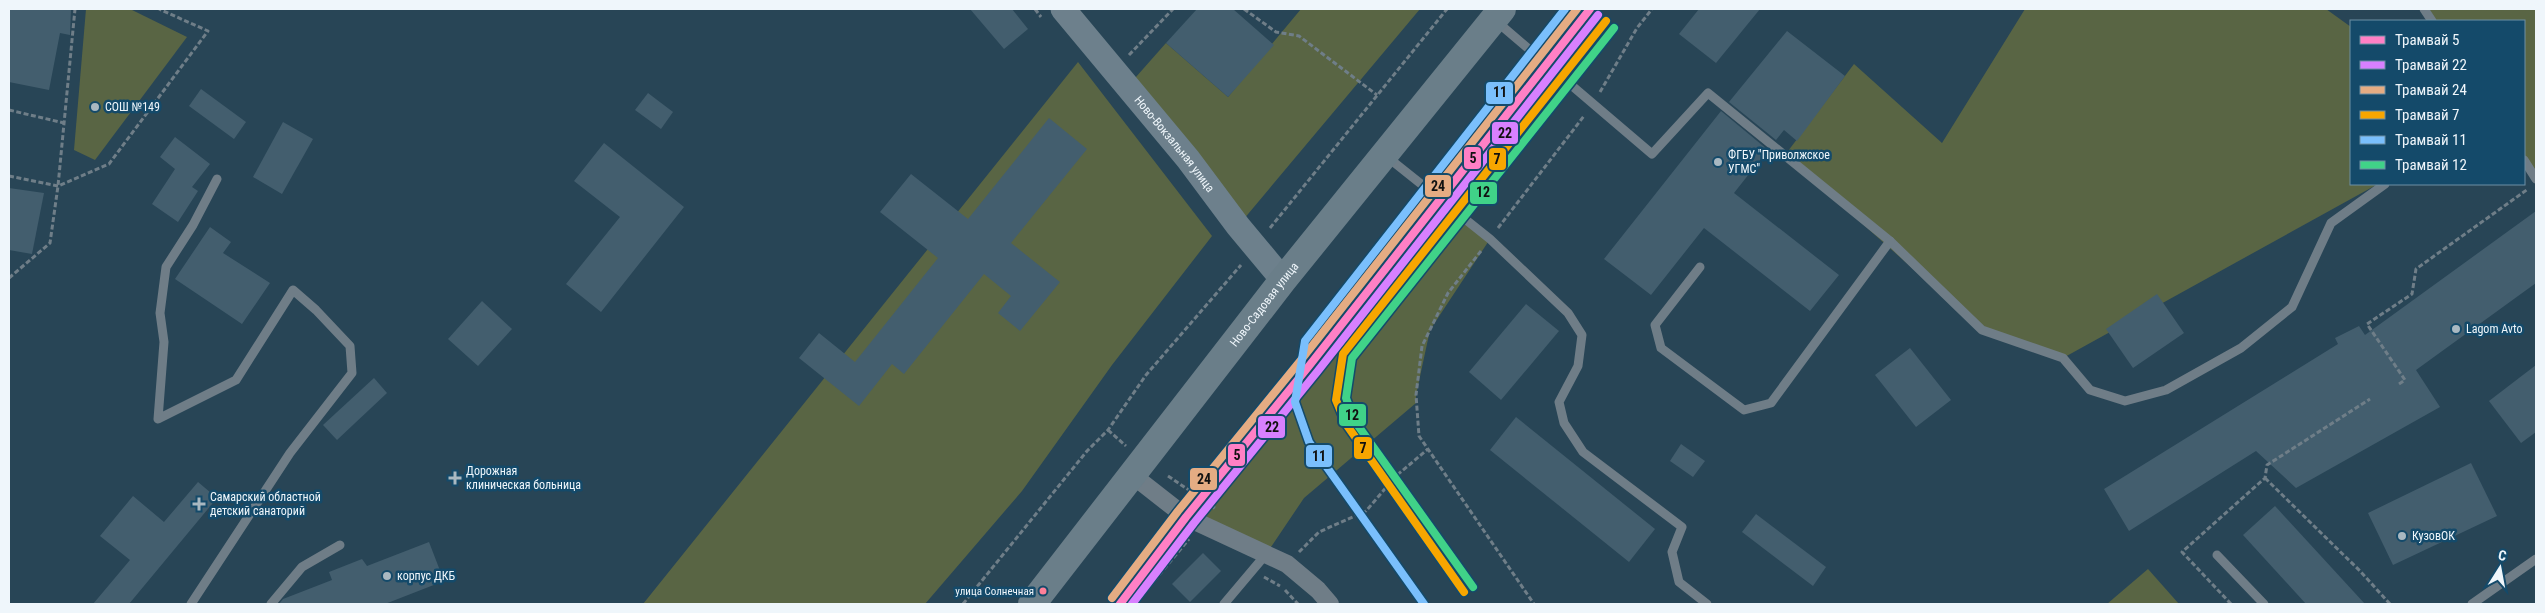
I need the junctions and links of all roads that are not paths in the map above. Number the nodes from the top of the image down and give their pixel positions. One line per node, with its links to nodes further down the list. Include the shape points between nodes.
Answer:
1 (1063, 9): 12 (street, Ново-Вокзальная улица, via 1188,158)
2 (2424, 9): 4 (lane)
3 (1498, 14): 5 (main road, Ново-Садовая улица); 10 (lane, via 1592,105 1652,154 1708,93)
4 (2431, 20)
5 (1384, 154): 12 (main road, Ново-Садовая улица); 23 (lane, via 1490,240 1568,313 1582,335 1578,366 1559,402 1564,424 1583,452 1682,526 1672,552 1679,582)
6 (2525, 162): 8 (lane)
7 (217, 179): 18 (lane, via 166,267 160,313 164,342 158,419 236,380 293,290 350,346 352,373 290,453)
8 (2536, 179)
9 (2384, 185): 10 (lane, via 2332,222 2292,307 2241,348 2166,390 2125,401 2090,390 2063,358 1982,330)
10 (1890, 240): 11 (lane, via 1771,403 1744,410 1661,348 1655,325)
11 (1700, 267)
12 (1283, 280): 13 (main road, Ново-Садовая улица)
13 (1131, 474): 15 (street, via 1186,517); 20 (main road, Ново-Садовая улица)
14 (340, 545): 19 (lane, via 302,568)
15 (1267, 553): 21 (lane); 22 (street, via 1287,564)
16 (2217, 555): 24 (lane)
17 (2536, 559): 25 (lane)
18 (192, 604)
19 (271, 604)
20 (1032, 604)
21 (1224, 604)
22 (1330, 604)
23 (1707, 604)
24 (2264, 604)
25 (2472, 604)

